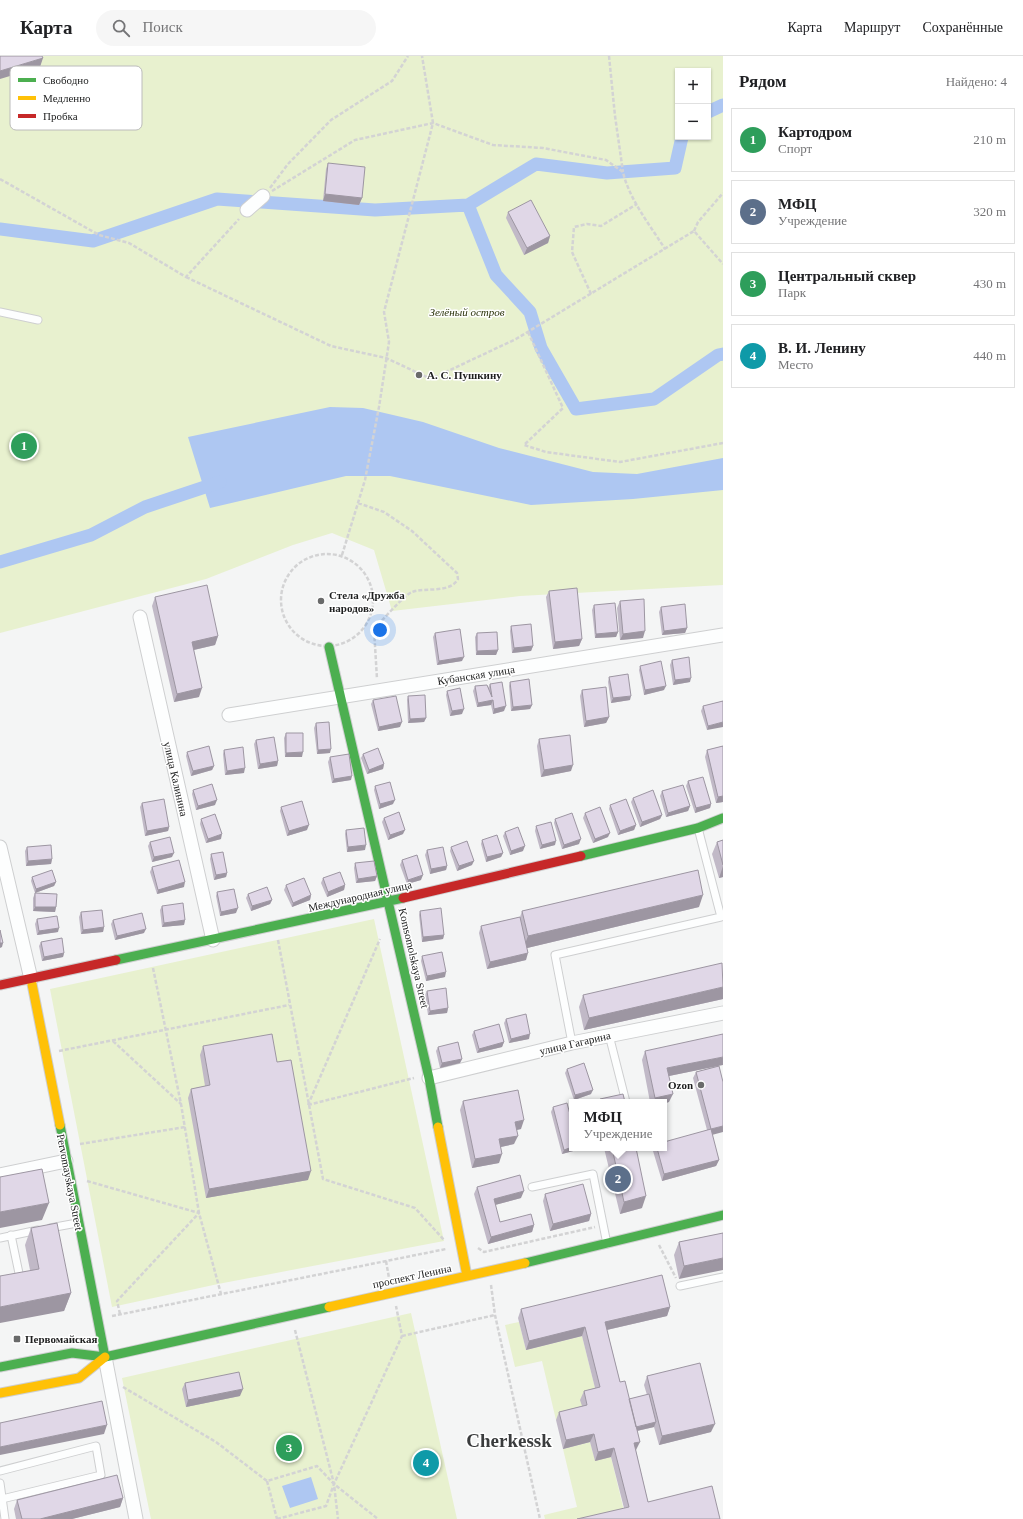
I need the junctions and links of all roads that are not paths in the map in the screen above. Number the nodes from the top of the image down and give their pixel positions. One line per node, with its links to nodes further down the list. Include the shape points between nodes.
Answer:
1 (264, 196): 2 (street)
2 (247, 210)
3 (0, 312): 4 (lane)
4 (38, 320)
5 (140, 617): 14 (street, улица Калинина)
6 (723, 635): 8 (street, Кубанская улица)
7 (329, 646): 8 (main road, Komsomolskaya Street)
8 (341, 698): 9 (street, Кубанская улица); 13 (main road, Komsomolskaya Street)
9 (229, 715)
10 (723, 818): 11 (main road, Международная улица)
11 (698, 828): 13 (main road, Международная улица); 19 (lane, via 720,917 555,955)
12 (0, 847): 15 (street, Pervomayskaya Street)
13 (388, 902): 14 (main road, Международная улица); 20 (main road, Komsomolskaya Street)
14 (213, 940): 15 (main road, Международная улица)
15 (31, 979): 16 (main road, Международная улица); 22 (main road, Pervomayskaya Street)
16 (0, 985)
17 (723, 1012): 18 (street, улица Гагарина)
18 (609, 1035): 19 (street, улица Гагарина); 21 (lane)
19 (572, 1043): 20 (street, улица Гагарина)
20 (429, 1078): 30 (main road, Komsomolskaya Street)
21 (625, 1099)
22 (66, 1161): 23 (street); 26 (main road, Pervomayskaya Street)
23 (0, 1175)
24 (532, 1187): 29 (lane, via 593,1174)
25 (723, 1216): 29 (main road, проспект Ленина)
26 (77, 1223): 27 (lane); 34 (main road, Pervomayskaya Street)
27 (11, 1235): 28 (lane); 32 (lane, via 20,1278)
28 (0, 1238)
29 (607, 1244): 30 (main road, проспект Ленина)
30 (467, 1276): 34 (main road, проспект Ленина)
31 (723, 1277): 33 (lane)
32 (0, 1282)
33 (680, 1286)
34 (104, 1357): 35 (main road, проспект Ленина, via 72,1353); 36 (main road, проспект Ленина, via 78,1378); 41 (street, Pervomayskaya Street)
35 (0, 1367)
36 (0, 1393)
37 (0, 1471): 39 (lane, via 96,1446 101,1476)
38 (0, 1483): 39 (lane)
39 (2, 1499): 40 (lane)
40 (5, 1519)
41 (136, 1519)

